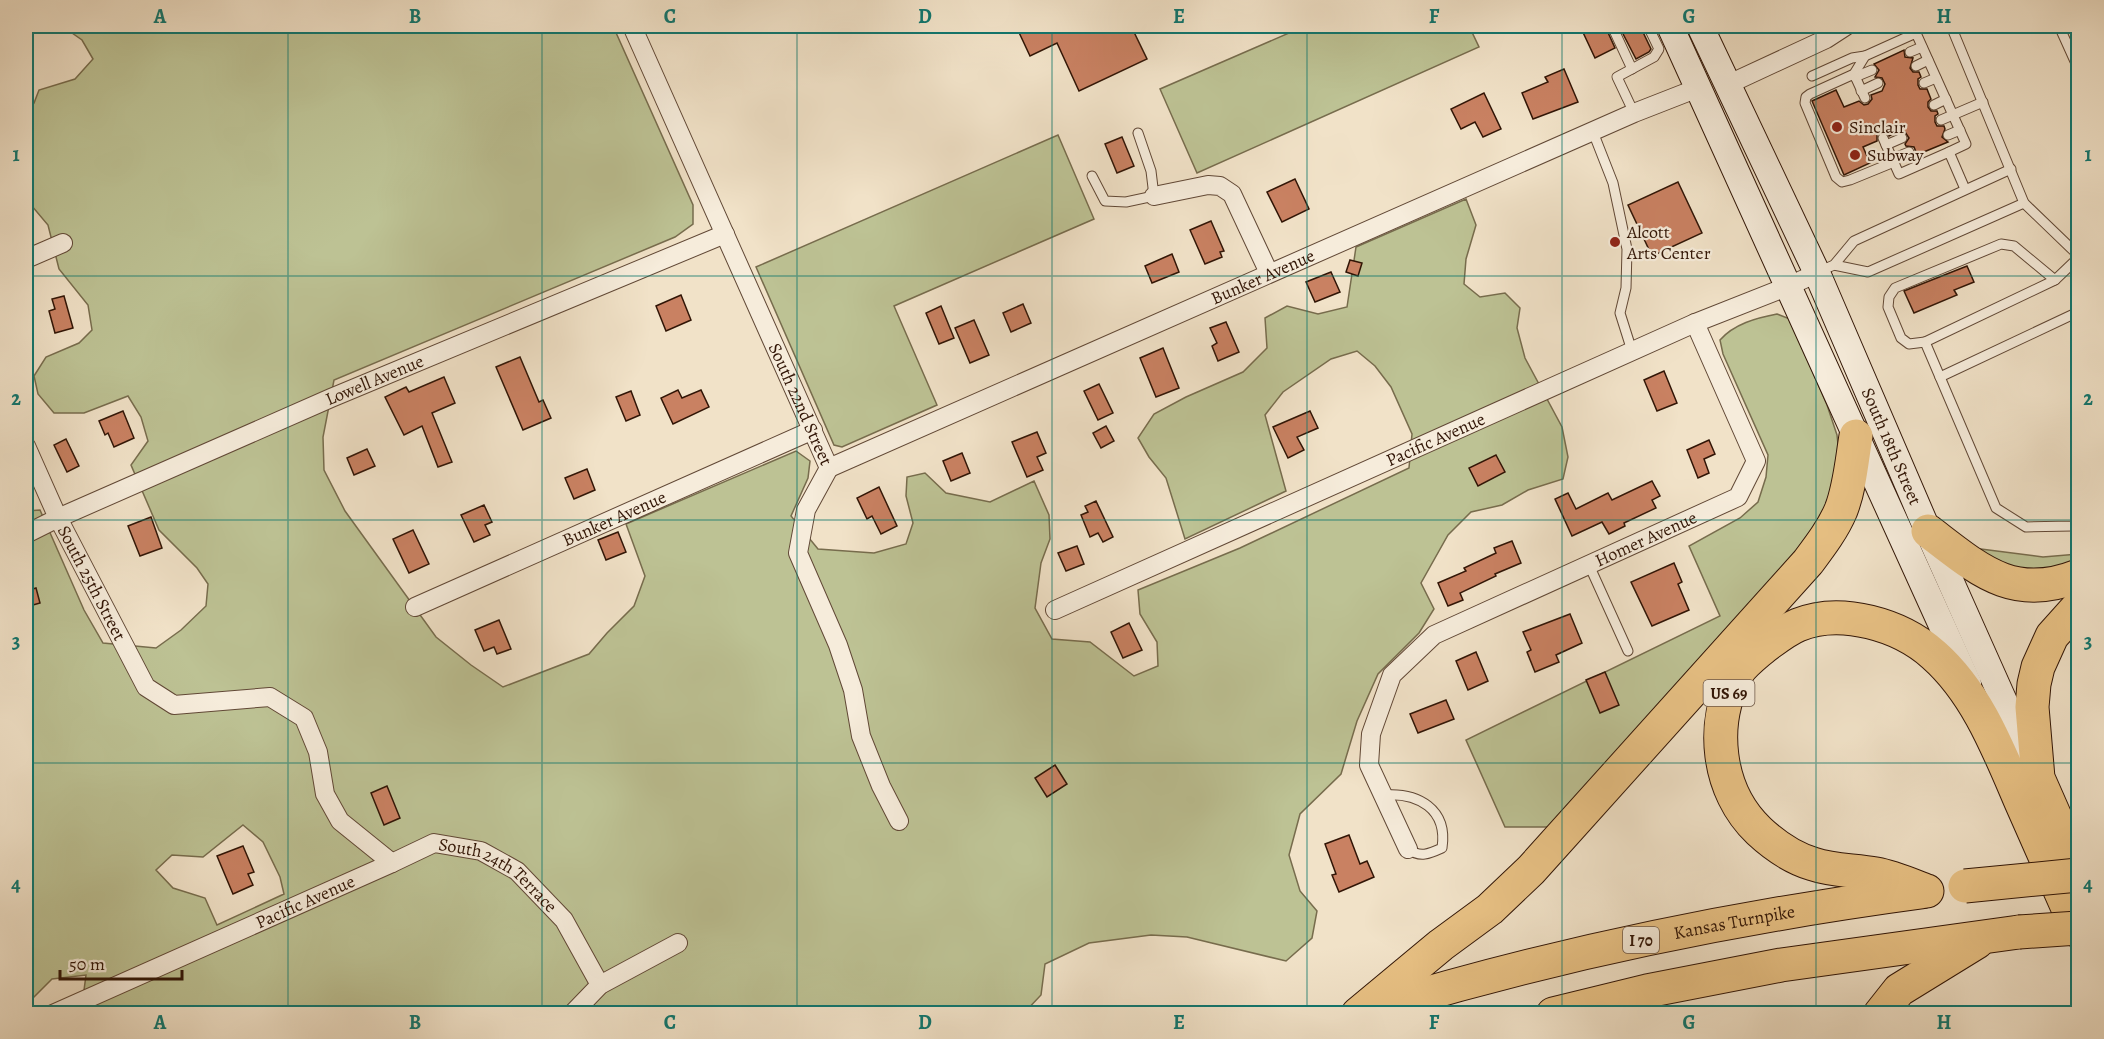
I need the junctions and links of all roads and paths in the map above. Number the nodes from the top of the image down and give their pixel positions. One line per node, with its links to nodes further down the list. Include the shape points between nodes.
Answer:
1 (632, 26): 44 (street, South 22nd Street)
2 (1700, 26): 23 (main road, South 18th Street)
3 (1846, 26): 23 (street)
4 (1924, 26): 9 (lane)
5 (1951, 26): 26 (lane)
6 (2059, 26): 15 (lane)
7 (1616, 27): 16 (lane)
8 (1657, 32): 16 (lane, via 1659,49 1654,57); 24 (main road, South 18th Street)
9 (1916, 33): 10 (lane); 12 (lane)
10 (1922, 47): 11 (lane); 13 (lane)
11 (1910, 52)
12 (1865, 56): 18 (lane); 19 (lane)
13 (1928, 60): 14 (lane); 20 (lane)
14 (1916, 66)
15 (2079, 68)
16 (1632, 69): 28 (lane, via 1617,77)
17 (1872, 70): 18 (lane)
18 (1854, 75): 21 (lane, via 1863,94); 38 (lane, via 1806,97 1805,103 1836,177 1842,182 1850,180)
19 (1812, 76)
20 (1936, 78): 22 (lane); 25 (lane)
21 (1878, 83)
22 (1924, 83)
23 (1729, 84): 48 (main road, South 18th Street)
24 (1698, 88): 28 (street, Bunker Avenue); 51 (main road, South 18th Street)
25 (1946, 99): 27 (lane); 29 (lane)
26 (1983, 102): 29 (lane); 39 (lane)
27 (1934, 105)
28 (1634, 113): 32 (street, Bunker Avenue)
29 (1953, 115): 30 (lane); 31 (lane)
30 (1941, 120)
31 (1960, 130): 34 (lane); 37 (lane, via 1966,144)
32 (1593, 132): 49 (street, Bunker Avenue); 55 (lane, via 1613,183 1628,249 1620,313)
33 (1138, 133): 42 (lane, via 1151,171)
34 (1948, 135)
35 (1902, 138): 38 (lane, via 1885,142)
36 (1909, 152): 38 (lane)
37 (1949, 152): 38 (lane, via 1899,174); 41 (lane)
38 (1893, 160)
39 (2011, 169): 41 (lane); 43 (lane)
40 (1092, 176): 42 (lane, via 1105,201 1126,202)
41 (1965, 189): 48 (lane, via 1854,241)
42 (1154, 196): 49 (street, via 1208,184 1232,194)
43 (2024, 203): 46 (lane); 48 (lane, via 1868,273)
44 (725, 234): 57 (street, South 22nd Street); 61 (street, Lowell Avenue, via 331,398)
45 (63, 243): 47 (street)
46 (2079, 256): 50 (lane)
47 (26, 259)
48 (1826, 269): 51 (street, Pacific Avenue); 63 (main road, South 18th Street)
49 (1269, 273): 60 (street, Bunker Avenue)
50 (2055, 280): 54 (lane); 54 (lane, via 2014,246 2001,244 1895,288 1888,307 1900,338 1909,344)
51 (1789, 286): 53 (street, Pacific Avenue); 58 (main road, South 18th Street)
52 (2079, 312): 56 (lane)
53 (1695, 323): 55 (street, Pacific Avenue); 65 (street, Homer Avenue, via 1756,461 1738,497)
54 (1925, 342): 56 (lane)
55 (1632, 351): 69 (street, Pacific Avenue)
56 (1940, 377): 62 (lane, via 1996,508 2026,527)
57 (813, 430): 60 (street, South 22nd Street); 67 (street, Bunker Avenue)
58 (1856, 436): 71 (main road, South 18th Street); 86 (highway, via 1841,509 1808,562 1531,870 1490,909)
59 (26, 446): 61 (street, South 25th Street)
60 (829, 468): 74 (street, South 22nd Street, via 806,510 798,553 838,645 853,690 861,736)
61 (58, 518): 64 (street, Lowell Avenue); 76 (street, South 25th Street, via 146,687 174,705 270,697 304,718 318,752 326,794 340,821)
62 (2079, 523)
63 (1928, 531): 66 (highway, via 1975,566 2005,582 2031,586); 72 (main road, South 18th Street)
64 (26, 534)
65 (1589, 565): 70 (lane); 73 (street, Homer Avenue, via 1434,635 1392,675 1371,734 1370,765)
66 (2079, 576)
67 (415, 606)
68 (2079, 607): 72 (highway, via 2052,636 2038,667 2032,728)
69 (1055, 610)
70 (1628, 651)
71 (1987, 724): 79 (highway, US 69, via 1935,655 1886,626 1855,620 1825,619 1799,625 1779,636 1739,671 1727,697 1721,747 1725,776 1737,805 1759,831 1786,853 1814,865 1878,874); 80 (highway, US 69)
72 (2038, 778): 77 (highway, South 18th Street)
73 (1383, 795): 75 (street); 75 (lane, via 1400,793 1415,797 1428,806 1443,828 1442,848 1426,855 1415,855)
74 (899, 821)
75 (1408, 849)
76 (392, 863): 83 (street, South 24th Terrace, via 434,843 481,850 517,871 564,920); 84 (street, Pacific Avenue)
77 (2079, 869)
78 (2079, 875): 79 (highway, Kansas Turnpike / I 70, bridge)
79 (1927, 891): 86 (highway, Kansas Turnpike / I 70, via 1644,939)
80 (2079, 929): 81 (highway, bridge)
81 (1985, 937): 87 (highway, via 1781,965); 88 (highway, via 1899,990)
82 (678, 943): 83 (street)
83 (600, 986): 85 (street)
84 (53, 1014)
85 (572, 1014)
86 (1359, 1014)
87 (1553, 1014)
88 (1880, 1014)

